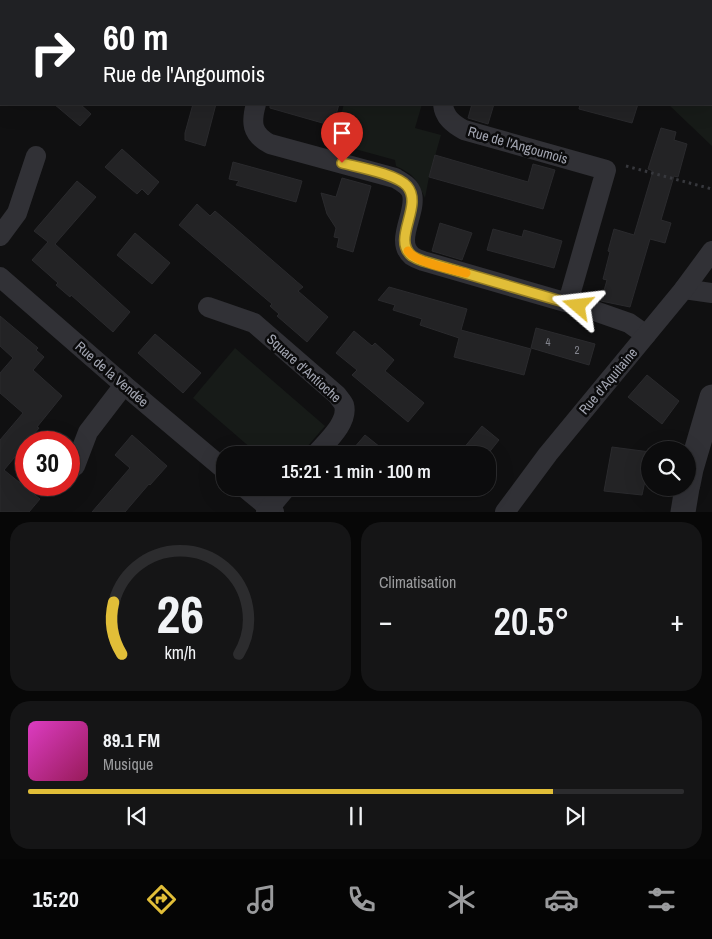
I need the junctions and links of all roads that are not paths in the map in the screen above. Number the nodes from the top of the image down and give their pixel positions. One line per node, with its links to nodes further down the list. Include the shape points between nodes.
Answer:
1 (256, 105): 9 (street, via 252,118 255,130 270,144 395,178 407,185 412,194 412,206 405,235 406,247 412,256)
2 (443, 105): 9 (street, Rue de l'Angoumois, via 447,117 464,130 613,165)
3 (36, 156): 4 (street, via 17,213)
4 (0, 236)
5 (709, 258): 7 (street, Rue d'Aquitaine)
6 (0, 276): 12 (street, Rue de la Vendée)
7 (684, 289): 8 (street); 11 (street, Rue d'Aquitaine)
8 (712, 293)
9 (568, 302): 11 (street, via 629,324)
10 (208, 307): 14 (street, Square d'Antioche, via 254,323 338,395 344,404 344,419)
11 (646, 335): 22 (street, Rue d'Aquitaine, via 548,454)
12 (124, 385): 16 (street, via 88,432); 17 (street, Rue de la Vendée)
13 (712, 397): 15 (street)
14 (323, 446)
15 (696, 452)
16 (80, 453)
17 (216, 462)
18 (254, 496): 21 (street)
19 (280, 496): 21 (street)
20 (685, 496): 23 (street)
21 (269, 510)
22 (506, 512)
23 (683, 512)

